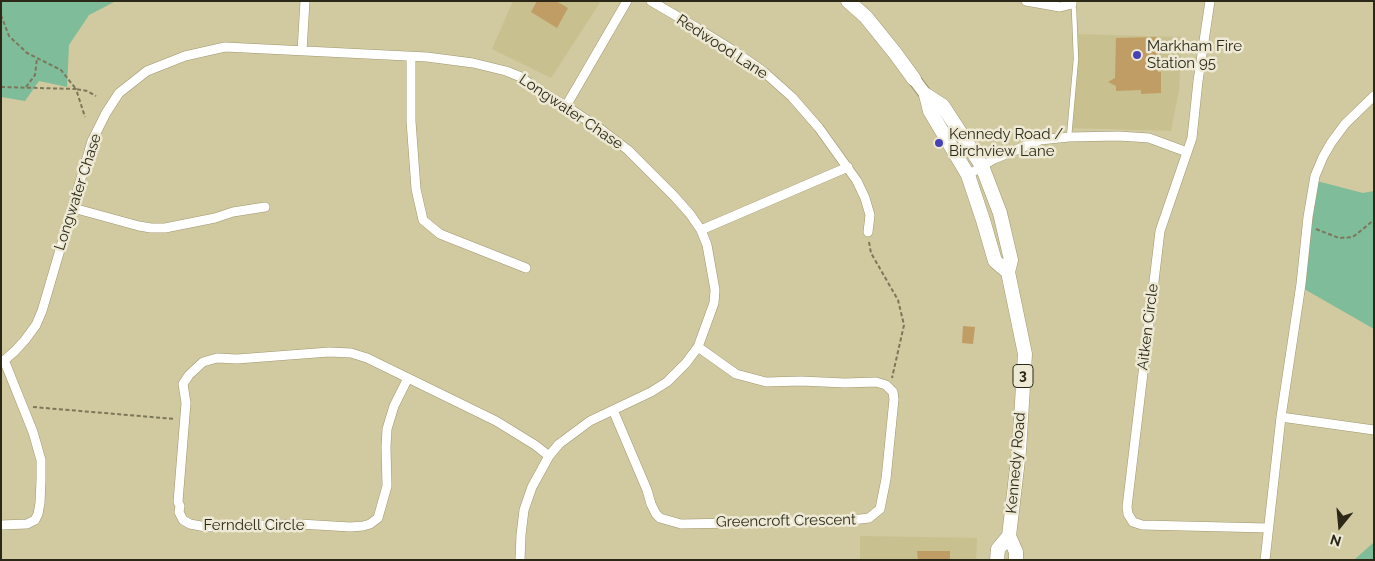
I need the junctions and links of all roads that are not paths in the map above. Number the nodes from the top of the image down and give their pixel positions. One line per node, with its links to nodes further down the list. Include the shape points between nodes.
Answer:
1 (305, 1): 8 (street)
2 (627, 1): 13 (street)
3 (651, 1): 17 (street, Redwood Lane, via 764,72 819,128)
4 (848, 1): 10 (main road, Kennedy Road / 3, via 866,17)
5 (1026, 1): 7 (street, via 1060,6)
6 (1210, 1): 15 (street, Aitken Circle, via 1192,138)
7 (1072, 3): 14 (lane, via 1076,59)
8 (302, 51): 9 (street, Longwater Chase); 20 (street, Longwater Chase, via 225,47 185,56 147,71 119,93 106,113 92,140)
9 (412, 57): 13 (street, Longwater Chase, via 473,63 503,70 521,77); 23 (street, via 411,121 416,189 423,220 440,234)
10 (914, 79): 11 (main road, Kennedy Road / 3)
11 (926, 95): 16 (main road, Kennedy Road / 3, via 944,106); 18 (main road, Kennedy Road / 3, via 930,111)
12 (1374, 96): 29 (street, via 1345,124 1323,157 1315,176)
13 (566, 106): 21 (street, Longwater Chase, via 628,150 674,196)
14 (1068, 137): 15 (street, via 1149,138); 16 (street, via 1040,140)
15 (1187, 152): 33 (street, Aitken Circle, via 1160,231 1128,514 1133,522 1142,525)
16 (982, 166): 18 (street); 24 (main road, Kennedy Road / 3, via 1000,214 1011,260)
17 (848, 167): 21 (street); 22 (street, Redwood Lane, via 865,198 870,215)
18 (968, 176): 24 (main road, Kennedy Road / 3, via 995,261)
19 (265, 207): 20 (street, via 165,228 139,226)
20 (73, 208): 26 (street, Longwater Chase, via 36,325)
21 (701, 230): 25 (street, Longwater Chase, via 707,245 714,303)
22 (868, 232)
23 (526, 268)
24 (1008, 272): 34 (main road, Kennedy Road / 3, via 1025,354 1019,451)
25 (698, 347): 28 (street, Longwater Chase, via 667,382); 28 (street, Greencroft Crescent, via 736,374 766,382 876,382 886,385 893,392 894,399 880,509 869,518 853,520 681,524 660,518 651,504)
26 (3, 362): 32 (street, via 42,460 38,514 27,524)
27 (408, 378): 27 (street, Ferndell Circle, via 351,353 217,358 203,362 183,384 186,403 178,502 183,520 206,527 370,524 378,518 385,498 387,429); 31 (street, Ferndell Circle, via 496,421)
28 (613, 410): 31 (street, Longwater Chase, via 590,420)
29 (1281, 417): 30 (street); 33 (street)
30 (1374, 430)
31 (548, 456): 35 (street, Longwater Chase, via 524,510)
32 (1, 525)
33 (1268, 528): 38 (street)
34 (1009, 536): 36 (main road, Kennedy Road / 3, via 998,549); 37 (main road, Kennedy Road / 3)
35 (520, 560)
36 (997, 560)
37 (1016, 560)
38 (1265, 560)

